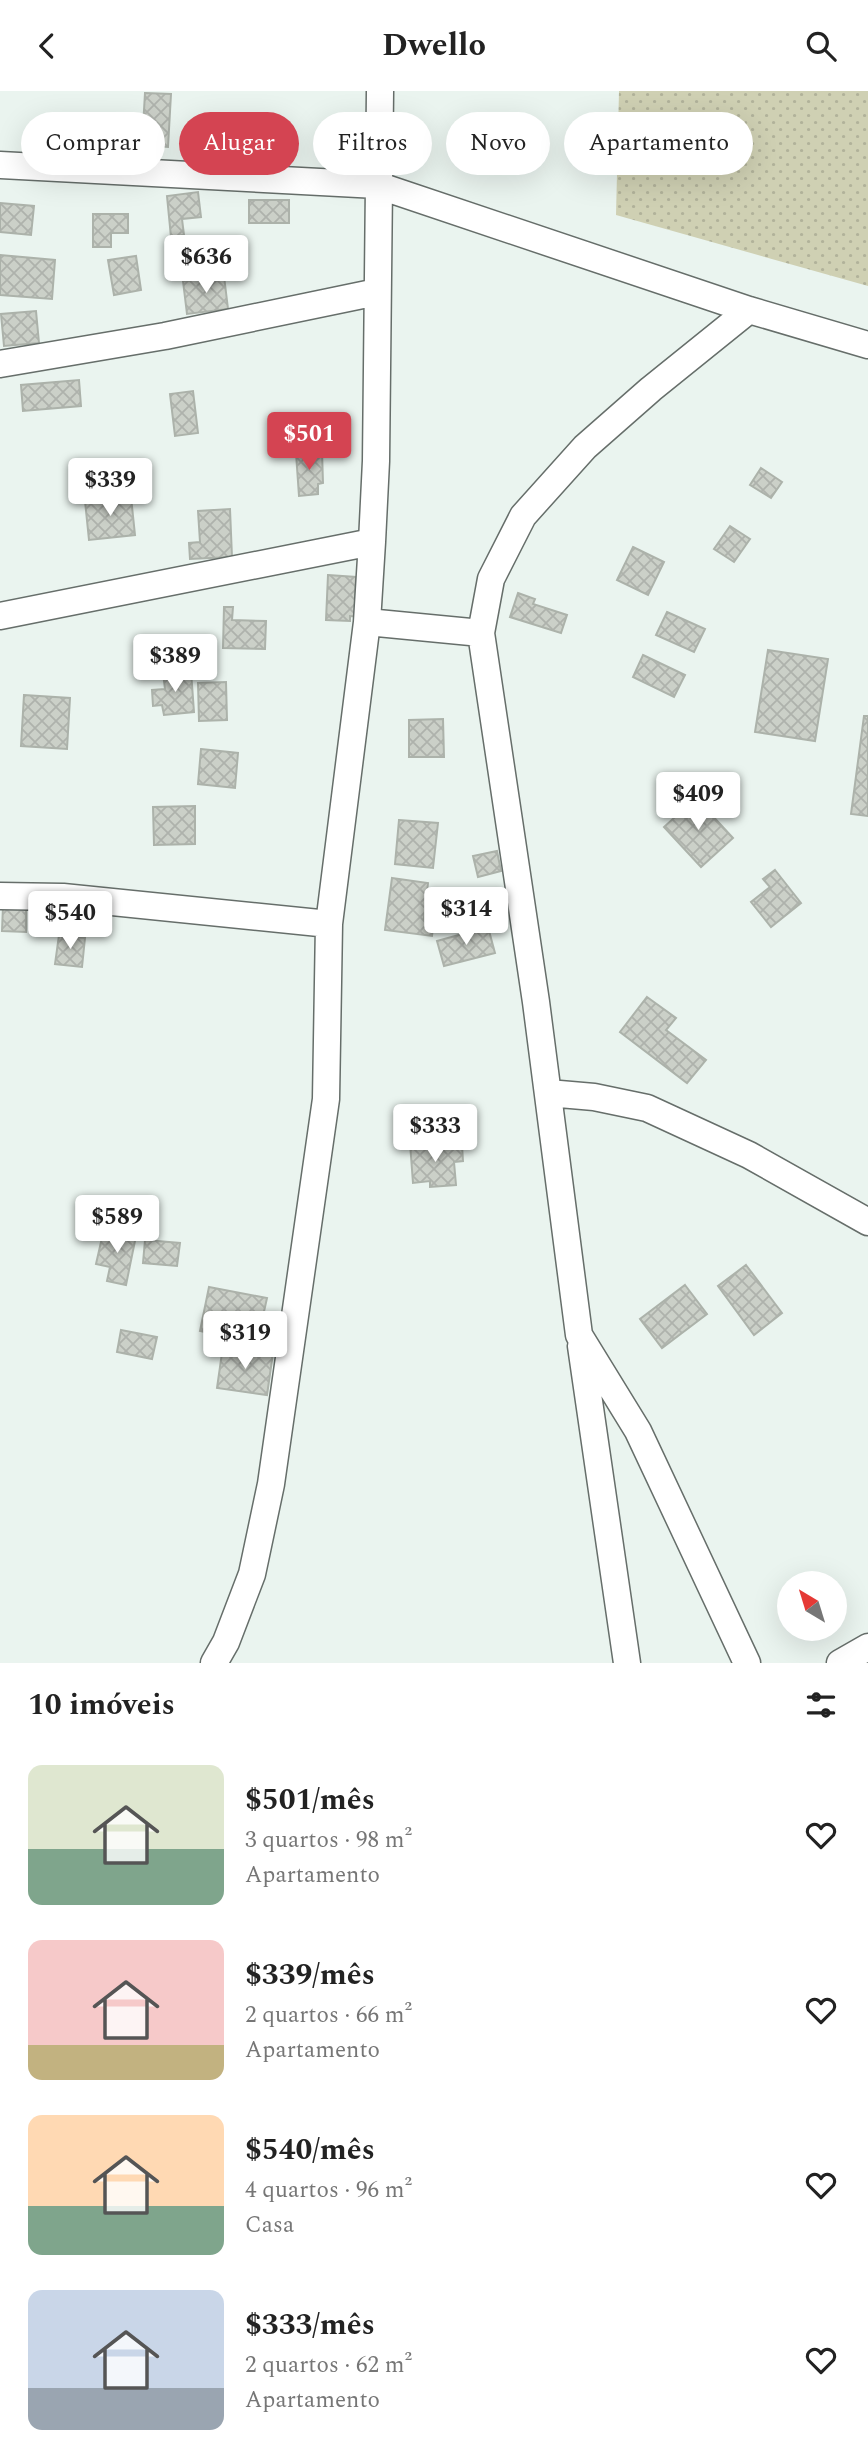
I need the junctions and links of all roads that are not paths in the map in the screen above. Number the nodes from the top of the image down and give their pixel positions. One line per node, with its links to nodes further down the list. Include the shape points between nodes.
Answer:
1 (380, 91): 3 (street)
2 (0, 165): 3 (street)
3 (377, 185): 4 (street); 5 (street)
4 (377, 292): 7 (street); 8 (street)
5 (749, 310): 6 (street); 11 (street, via 585,447 523,516 491,579)
6 (868, 345)
7 (0, 364)
8 (372, 542): 9 (street); 10 (street)
9 (0, 616)
10 (367, 622): 11 (street); 13 (street)
11 (481, 633): 14 (street)
12 (0, 896): 13 (street, via 63,897)
13 (329, 924): 18 (street, via 326,1099 271,1484 252,1574)
14 (548, 1093): 15 (street, via 647,1108 750,1155); 16 (street)
15 (868, 1222)
16 (579, 1335): 19 (street); 20 (street, via 638,1431)
17 (868, 1647): 21 (street)
18 (214, 1663)
19 (627, 1663)
20 (747, 1663)
21 (840, 1663)

